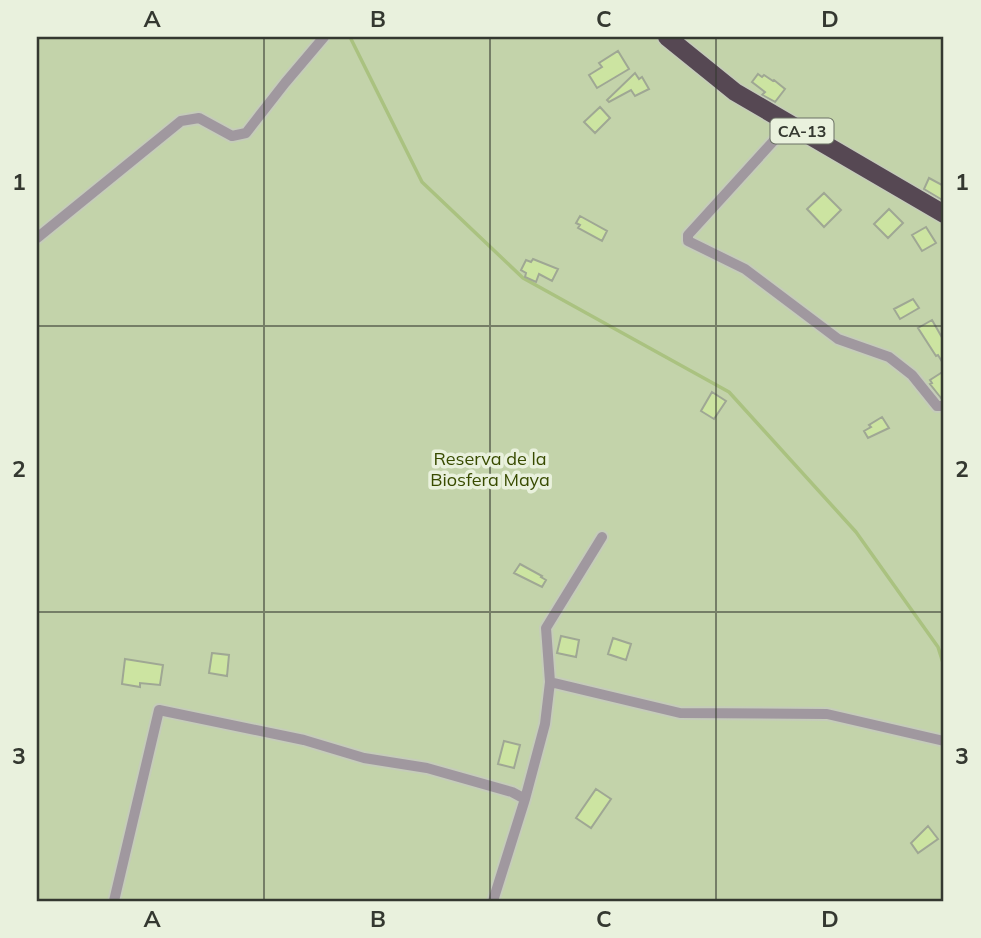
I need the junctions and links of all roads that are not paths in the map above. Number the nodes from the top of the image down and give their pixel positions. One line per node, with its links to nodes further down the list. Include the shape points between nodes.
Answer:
1 (324, 37): 5 (street, via 246,133 232,136 199,118 181,121)
2 (667, 37): 3 (highway, CA-13, via 735,92)
3 (789, 124): 4 (highway, CA-13); 6 (street, via 688,240 745,269 838,339 889,357 912,375 937,406)
4 (944, 214)
5 (37, 238)
6 (944, 406)
7 (602, 537): 8 (street, via 546,628)
8 (550, 682): 9 (street, via 680,713 827,714); 10 (street, via 545,724)
9 (944, 741)
10 (525, 799): 11 (street, via 427,768 364,758 304,740 159,710); 12 (street)
11 (114, 901)
12 (493, 901)

